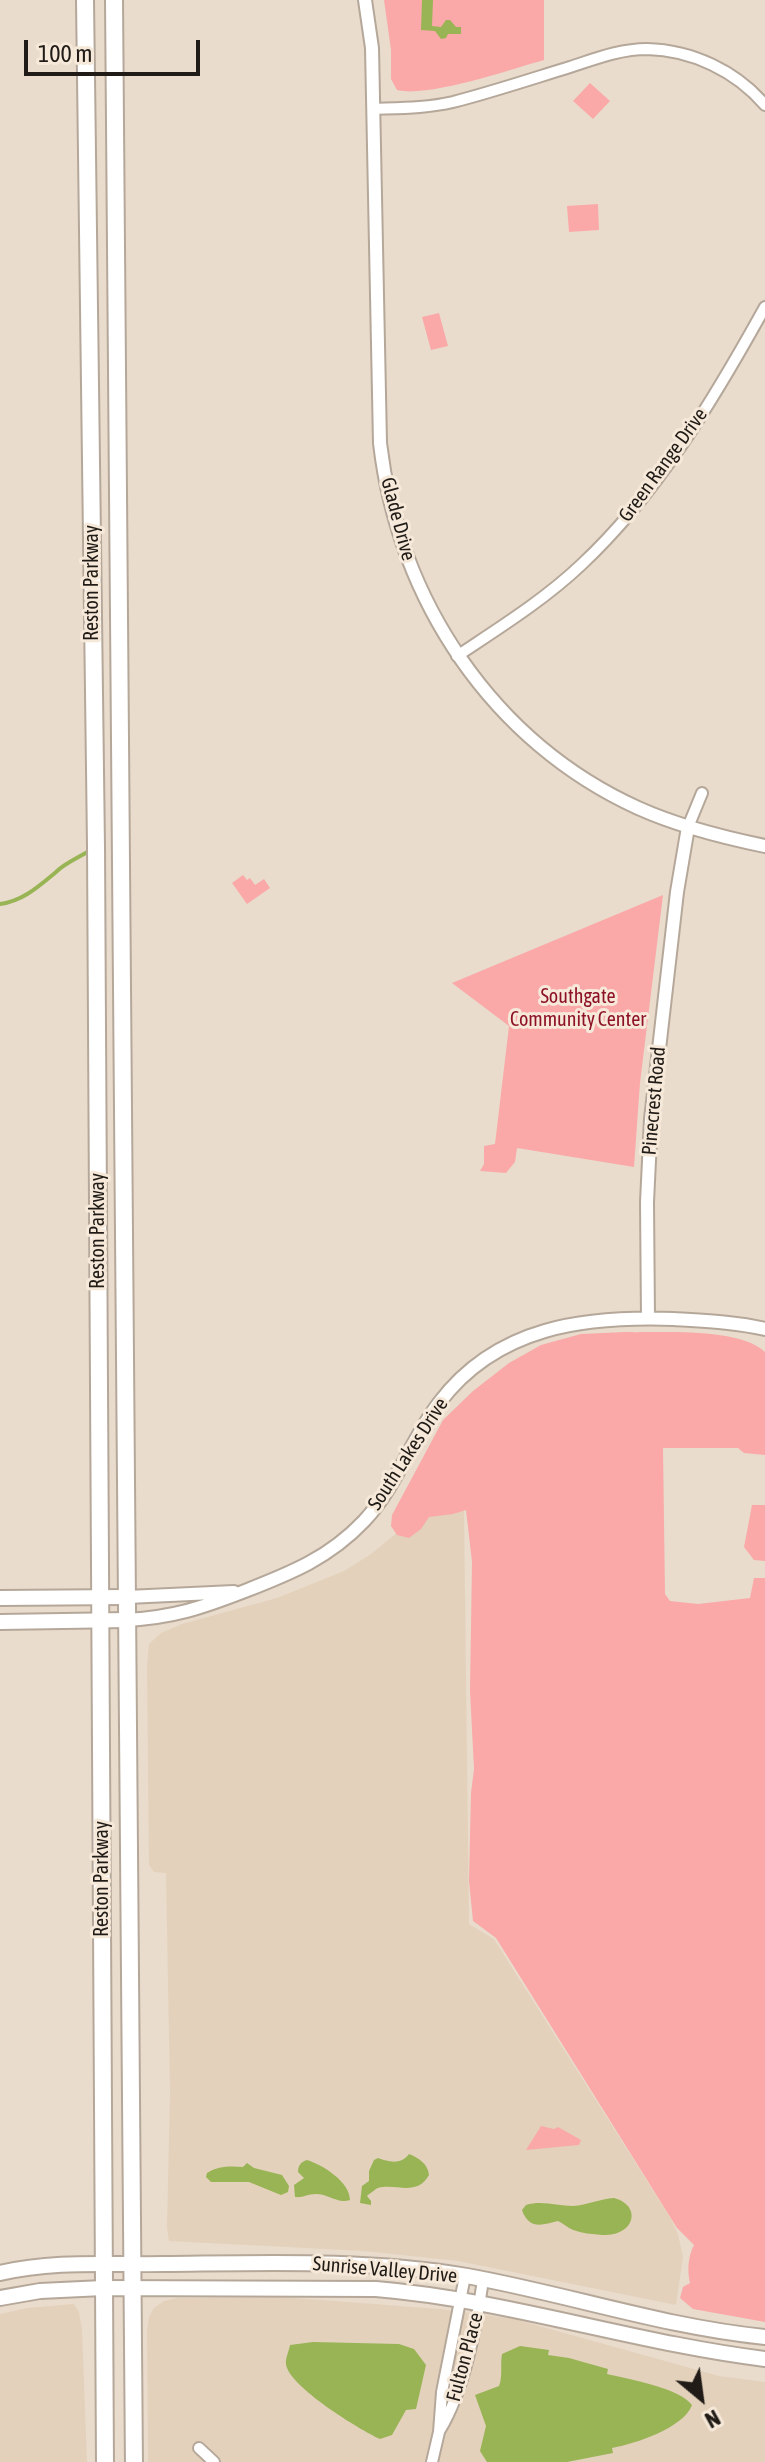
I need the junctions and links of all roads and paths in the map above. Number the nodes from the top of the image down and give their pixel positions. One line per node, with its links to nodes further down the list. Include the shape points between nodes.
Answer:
1 (85, 0): 16 (main road, Reston Parkway)
2 (114, 0): 14 (main road, Reston Parkway)
3 (365, 0): 5 (street, Glade Drive)
4 (765, 105): 5 (street, via 743,83 707,62 646,49 449,103)
5 (374, 109): 7 (street, Glade Drive, via 384,474 410,567)
6 (765, 307): 7 (street, Green Range Drive, via 662,474 625,519 570,575)
7 (457, 656): 9 (street, Glade Drive, via 507,715 561,762 619,798)
8 (702, 793): 9 (street, Pinecrest Road)
9 (688, 827): 10 (street, Glade Drive); 11 (street, Pinecrest Road, via 652,1110)
10 (765, 846)
11 (648, 1318): 12 (street, South Lakes Drive); 13 (street, South Lakes Drive, via 548,1329 481,1362 440,1401 389,1490 363,1523 306,1565)
12 (765, 1329)
13 (246, 1590): 14 (street, South Lakes Drive); 17 (street, South Lakes Drive, via 190,1611)
14 (127, 1597): 16 (main road, South Lakes Drive); 17 (main road, Reston Parkway)
15 (0, 1598): 16 (main road, South Lakes Drive)
16 (99, 1598): 18 (main road, Reston Parkway)
17 (127, 1620): 18 (main road, South Lakes Drive); 21 (main road, Reston Parkway)
18 (100, 1621): 19 (main road, South Lakes Drive); 20 (main road, Reston Parkway)
19 (0, 1622)
20 (103, 2264): 21 (main road, Sunrise Valley Drive); 22 (main road, Sunrise Valley Drive); 25 (main road, Reston Parkway)
21 (132, 2264): 23 (main road, Sunrise Valley Drive, via 338,2264); 26 (main road, Reston Parkway)
22 (0, 2273)
23 (465, 2276): 24 (main road, Sunrise Valley Drive); 28 (street, Fulton Place)
24 (483, 2280): 29 (street, Fulton Place); 30 (main road, Sunrise Valley Drive)
25 (103, 2288): 26 (main road, Sunrise Valley Drive); 27 (main road, Sunrise Valley Drive); 34 (main road, Reston Parkway)
26 (133, 2288): 28 (main road, Sunrise Valley Drive, via 355,2288); 35 (main road, Reston Parkway)
27 (0, 2298)
28 (460, 2300): 29 (main road, Sunrise Valley Drive); 32 (street, Fulton Place)
29 (480, 2303): 31 (main road, Sunrise Valley Drive, via 667,2344); 32 (street, Fulton Place, via 454,2402)
30 (765, 2337)
31 (765, 2359)
32 (439, 2432): 37 (street, Fulton Place)
33 (199, 2448): 36 (street)
34 (105, 2462)
35 (134, 2462)
36 (214, 2462)
37 (432, 2462)

